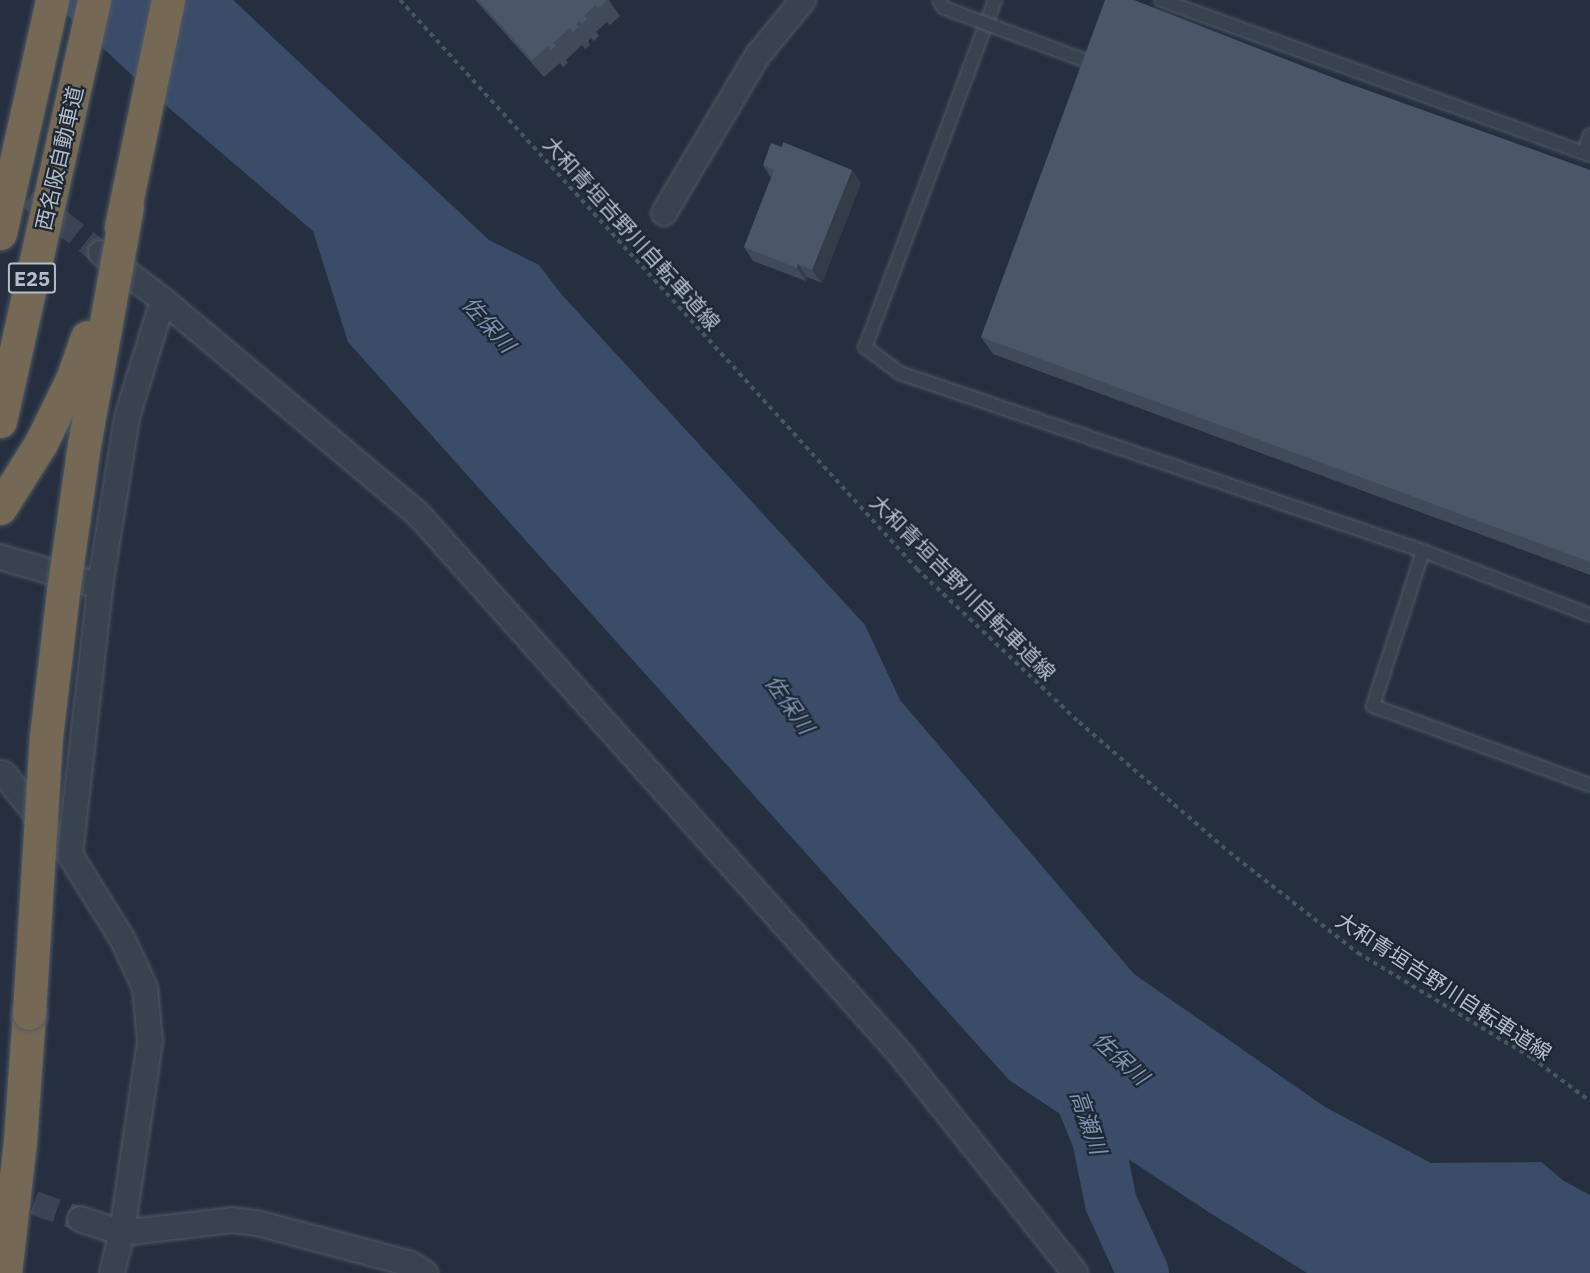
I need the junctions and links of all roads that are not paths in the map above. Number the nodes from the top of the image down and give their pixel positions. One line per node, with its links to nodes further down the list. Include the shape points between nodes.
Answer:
1 (52, 0): 13 (highway, 西名阪自動車道 / E25)
2 (94, 0): 16 (highway, 西名阪自動車道 / E25)
3 (168, 0): 11 (highway, bridge)
4 (803, 0): 12 (street, via 758,55)
5 (939, 0): 8 (lane, bridge, via 944,8)
6 (995, 0): 18 (lane, via 866,347 900,373)
7 (1161, 0): 10 (lane)
8 (1099, 66)
9 (1590, 135): 10 (lane)
10 (1587, 153)
11 (127, 207): 17 (highway, bridge, via 73,377 41,442); 27 (highway, bridge, via 84,446 46,737 20,1142)
12 (664, 213)
13 (0, 233)
14 (101, 253): 15 (street)
15 (163, 300): 20 (street, via 128,417); 30 (street, via 418,514 898,1051)
16 (0, 421)
17 (0, 508)
18 (1423, 551): 21 (lane); 23 (lane, via 1373,706)
19 (0, 557): 20 (street)
20 (100, 586): 24 (street)
21 (1590, 615)
22 (0, 773): 24 (street)
23 (1590, 785)
24 (70, 855): 26 (street, via 123,940 145,988 150,1041)
25 (80, 1219): 26 (street)
26 (122, 1233): 28 (street); 29 (street, via 232,1220 257,1222 411,1264)
27 (5, 1273)
28 (112, 1273)
29 (425, 1273)
30 (1075, 1273)

